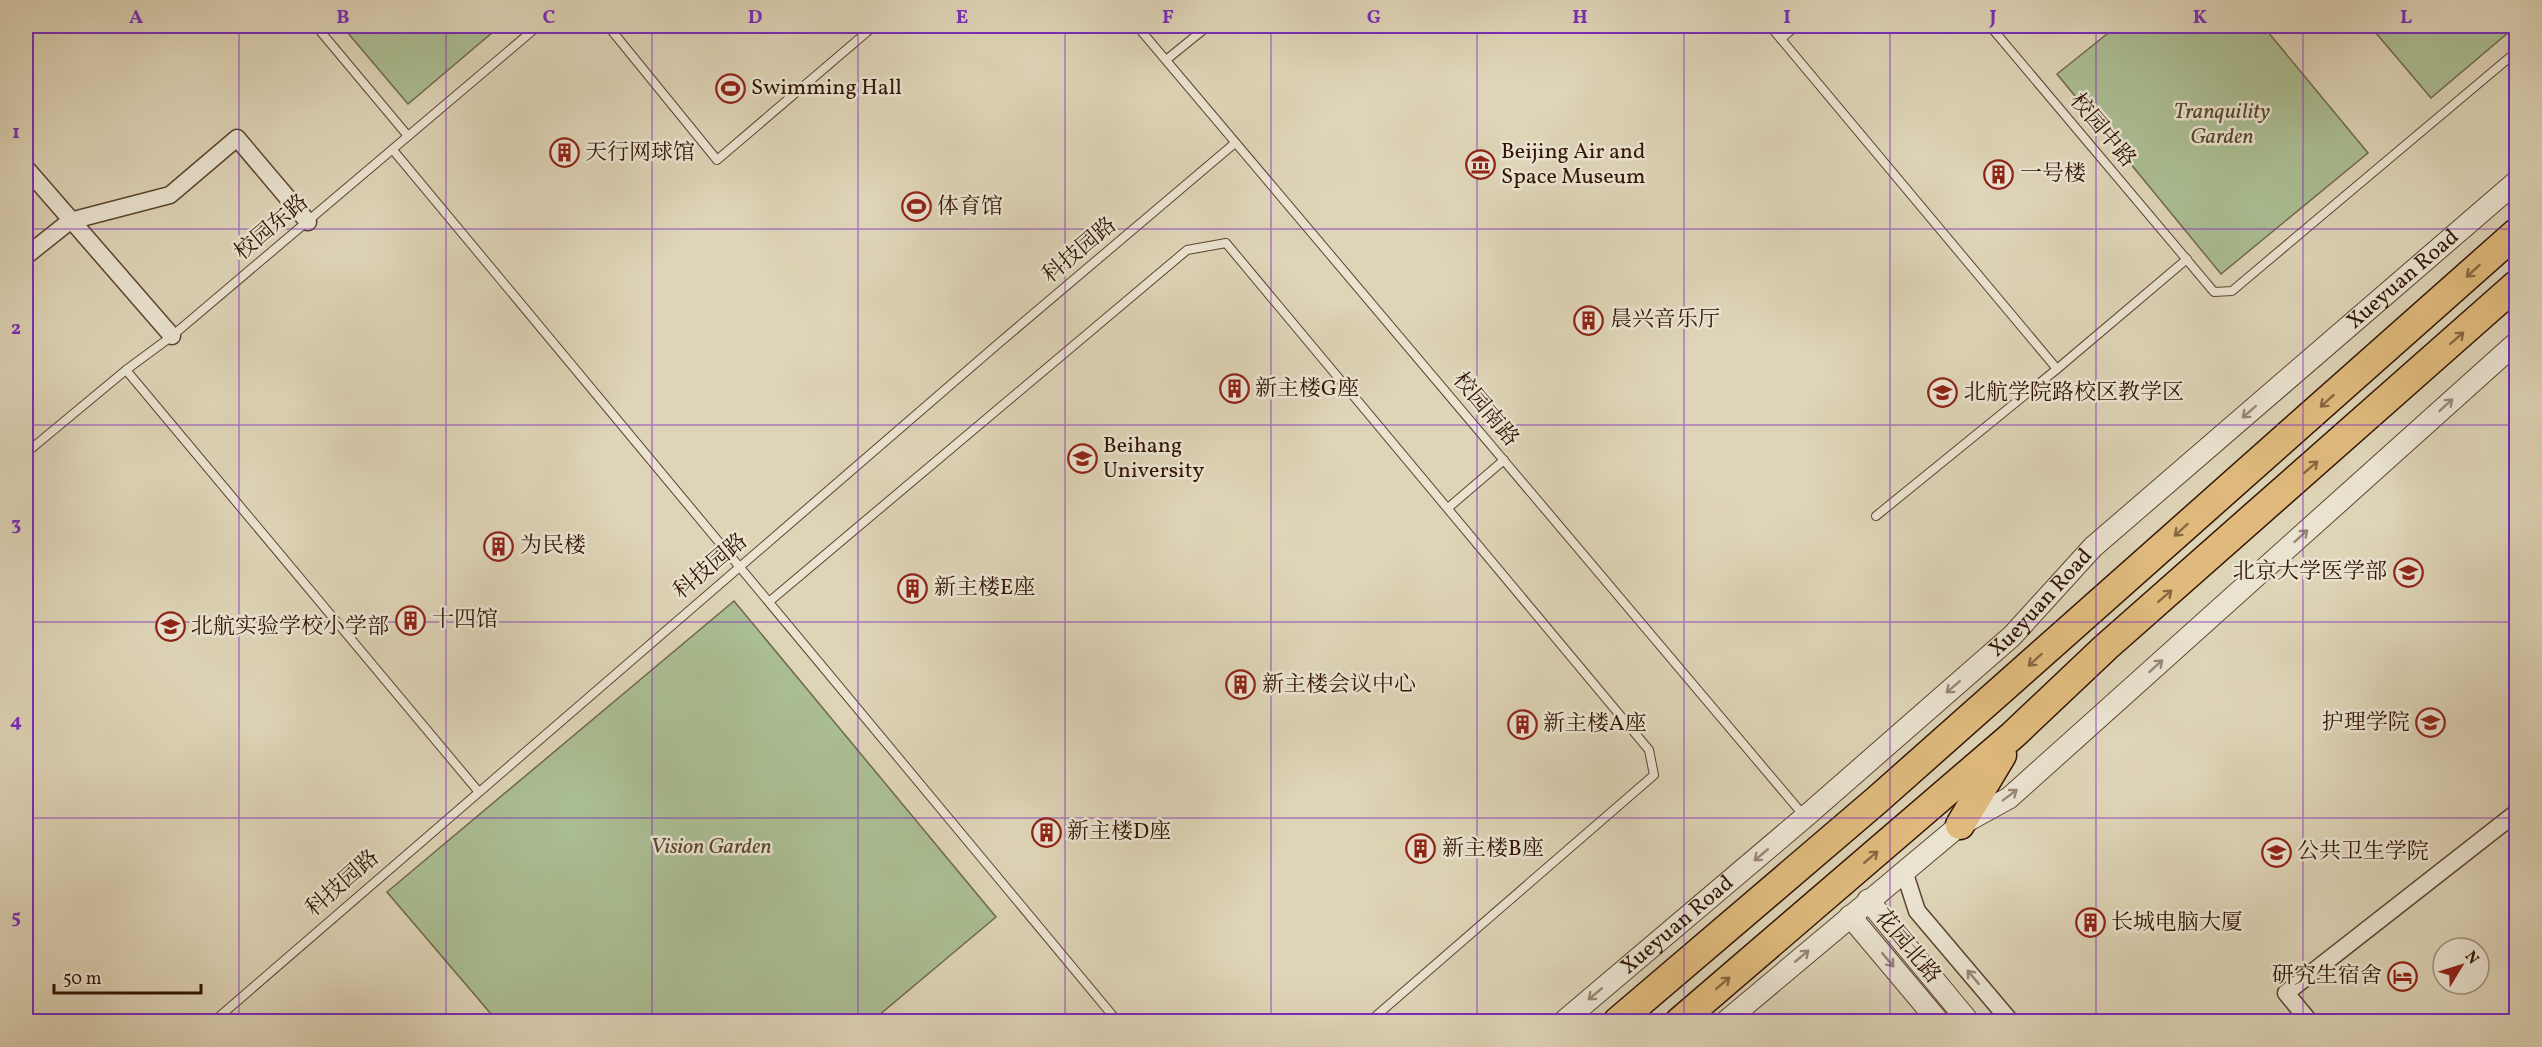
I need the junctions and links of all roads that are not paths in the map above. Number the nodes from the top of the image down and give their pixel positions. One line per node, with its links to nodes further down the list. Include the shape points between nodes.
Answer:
1 (316, 26): 13 (lane)
2 (538, 26): 13 (lane, 校园东路)
3 (608, 26): 4 (lane, via 717,160)
4 (874, 26)
5 (1137, 26): 12 (lane, 校园南路)
6 (1208, 26): 12 (lane)
7 (1770, 26): 10 (lane)
8 (1796, 26): 10 (lane)
9 (1990, 26): 22 (lane, 校园中路)
10 (1781, 39): 26 (lane)
11 (2517, 52): 22 (lane, 校园中路, via 2232,291 2214,292)
12 (1166, 60): 14 (lane, 校园南路)
13 (408, 136): 15 (lane, 校园东路)
14 (1236, 143): 29 (lane, 校园南路); 32 (lane, 科技园路)
15 (393, 150): 19 (lane, 校园东路); 32 (lane)
16 (26, 168): 18 (street)
17 (2517, 182): 37 (street, Xueyuan Road, one-way to 37, via 2093,547 2012,636)
18 (70, 220): 19 (street, via 170,195 237,138); 21 (street); 24 (street)
19 (308, 222): 24 (lane, 校园东路)
20 (2517, 232): 46 (highway, Xueyuan Road, one-way to 46, via 1877,800)
21 (26, 256)
22 (2187, 259): 26 (lane)
23 (2517, 285): 34 (highway, one-way to 23, via 2106,647)
24 (172, 336): 27 (lane, 校园东路)
25 (2517, 342): 38 (street, one-way to 25, via 2009,798)
26 (2057, 369): 31 (lane)
27 (126, 370): 28 (lane, 校园东路); 35 (lane)
28 (26, 453)
29 (1504, 460): 30 (lane); 37 (lane, 校园南路)
30 (1448, 508): 33 (lane, via 1226,243 1187,250); 42 (lane, via 1649,750 1654,775)
31 (1876, 516)
32 (740, 567): 33 (lane); 35 (lane, 科技园路)
33 (770, 601): 44 (lane)
34 (2013, 735): 38 (highway); 47 (highway, one-way to 34)
35 (478, 791): 43 (lane, 科技园路)
36 (2517, 813): 52 (street, via 2286,993)
37 (1805, 817): 45 (street, Xueyuan Road, one-way to 45)
38 (1960, 825): 39 (street)
39 (1904, 871): 40 (street); 51 (street, one-way to 39, via 1917,911)
40 (1868, 900): 41 (street); 50 (street, 花园北路)
41 (1850, 916): 48 (street, one-way to 41); 49 (street, 花园北路, one-way to 49)
42 (1373, 1020)
43 (213, 1022)
44 (1118, 1022)
45 (1563, 1022)
46 (1617, 1022)
47 (1679, 1022)
48 (1725, 1022)
49 (1939, 1022)
50 (1970, 1022)
51 (2011, 1022)
52 (2310, 1022)

